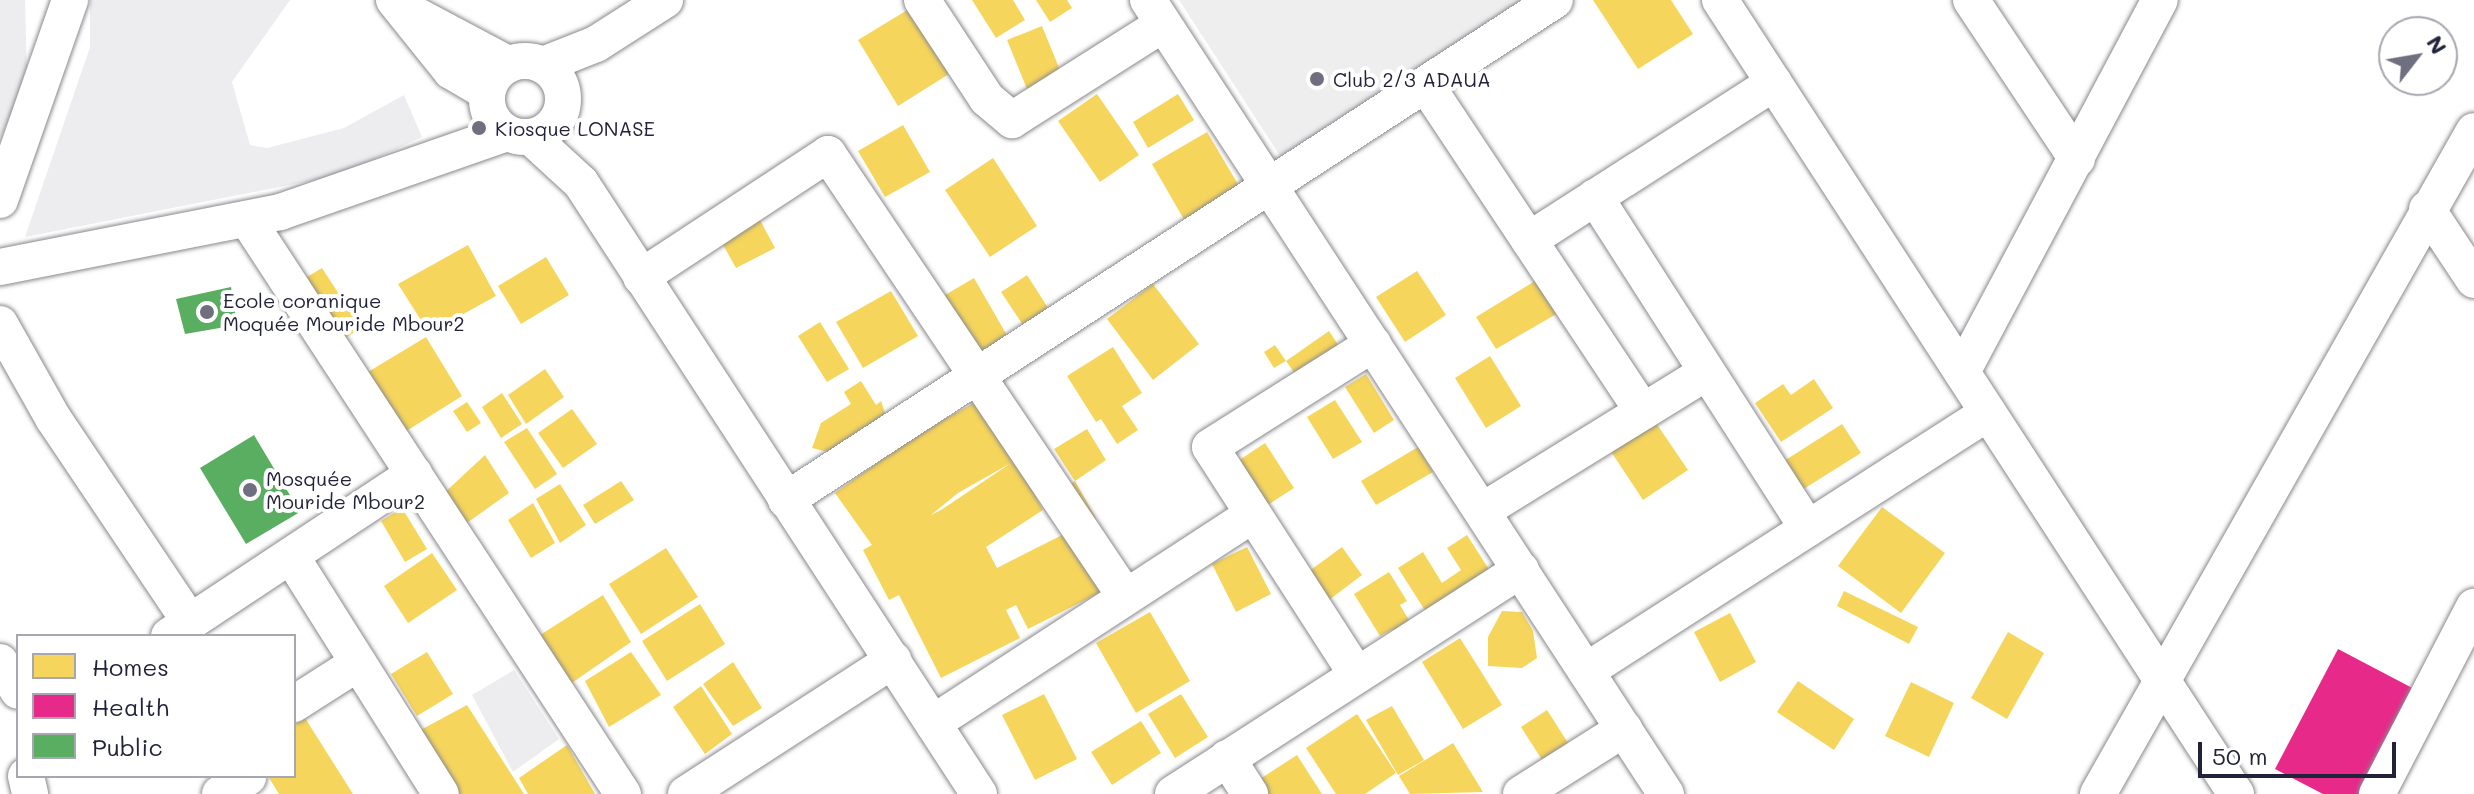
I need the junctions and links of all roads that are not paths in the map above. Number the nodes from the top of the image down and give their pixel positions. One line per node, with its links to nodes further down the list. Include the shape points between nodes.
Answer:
1 (70, 0): 17 (street)
2 (665, 0): 12 (street, via 596,44)
3 (922, 0): 9 (street, via 987,99 1012,120)
4 (1555, 0): 11 (street)
5 (1720, 0): 10 (street)
6 (1971, 0): 14 (street)
7 (2160, 0): 14 (street)
8 (396, 3): 12 (street)
9 (1156, 12): 15 (street)
10 (1774, 83): 16 (street); 27 (street)
11 (1426, 85): 15 (street); 20 (street)
12 (523, 101): 19 (street, via 449,155); 22 (street)
13 (2474, 131): 18 (street)
14 (2077, 159): 27 (street)
15 (1270, 186): 25 (street); 28 (street)
16 (1595, 197): 20 (street); 26 (street)
17 (0, 200)
18 (2427, 209): 23 (street); 46 (street)
19 (247, 219): 21 (street); 31 (street)
20 (1529, 240): 29 (street)
21 (0, 267)
22 (641, 277): 28 (street, via 828,154); 32 (street)
23 (2474, 280)
24 (0, 324): 40 (street)
25 (1373, 344): 33 (street); 34 (street, via 1210,447)
26 (1707, 372): 29 (street); 35 (street)
27 (1962, 372): 30 (street)
28 (977, 376): 32 (street); 38 (street)
29 (1643, 411): 33 (street)
30 (1988, 413): 35 (street); 46 (street)
31 (414, 474): 36 (street); 55 (street)
32 (786, 500): 41 (street)
33 (1482, 511): 37 (street)
34 (1253, 514): 38 (street); 45 (street)
35 (1808, 529): 44 (street)
36 (291, 556): 40 (street); 43 (street)
37 (1521, 570): 44 (street); 45 (street)
38 (1125, 596): 49 (street)
39 (2473, 615): 64 (street)
40 (180, 629)
41 (893, 660): 49 (street); 56 (street)
42 (0, 662): 47 (street)
43 (358, 663): 48 (street); 54 (street)
44 (1586, 671): 50 (street)
45 (1357, 675): 51 (street)
46 (2161, 678): 62 (street); 63 (street)
47 (16, 688)
48 (296, 703)
49 (933, 723): 57 (street)
50 (1624, 729): 60 (street); 61 (street)
51 (1227, 758): 58 (street); 59 (street)
52 (245, 778): 53 (street)
53 (220, 794)
54 (441, 794)
55 (623, 794)
56 (686, 794)
57 (979, 794)
58 (1173, 794)
59 (1250, 794)
60 (1521, 794)
61 (1666, 794)
62 (2098, 794)
63 (2236, 794)
64 (2377, 794)

